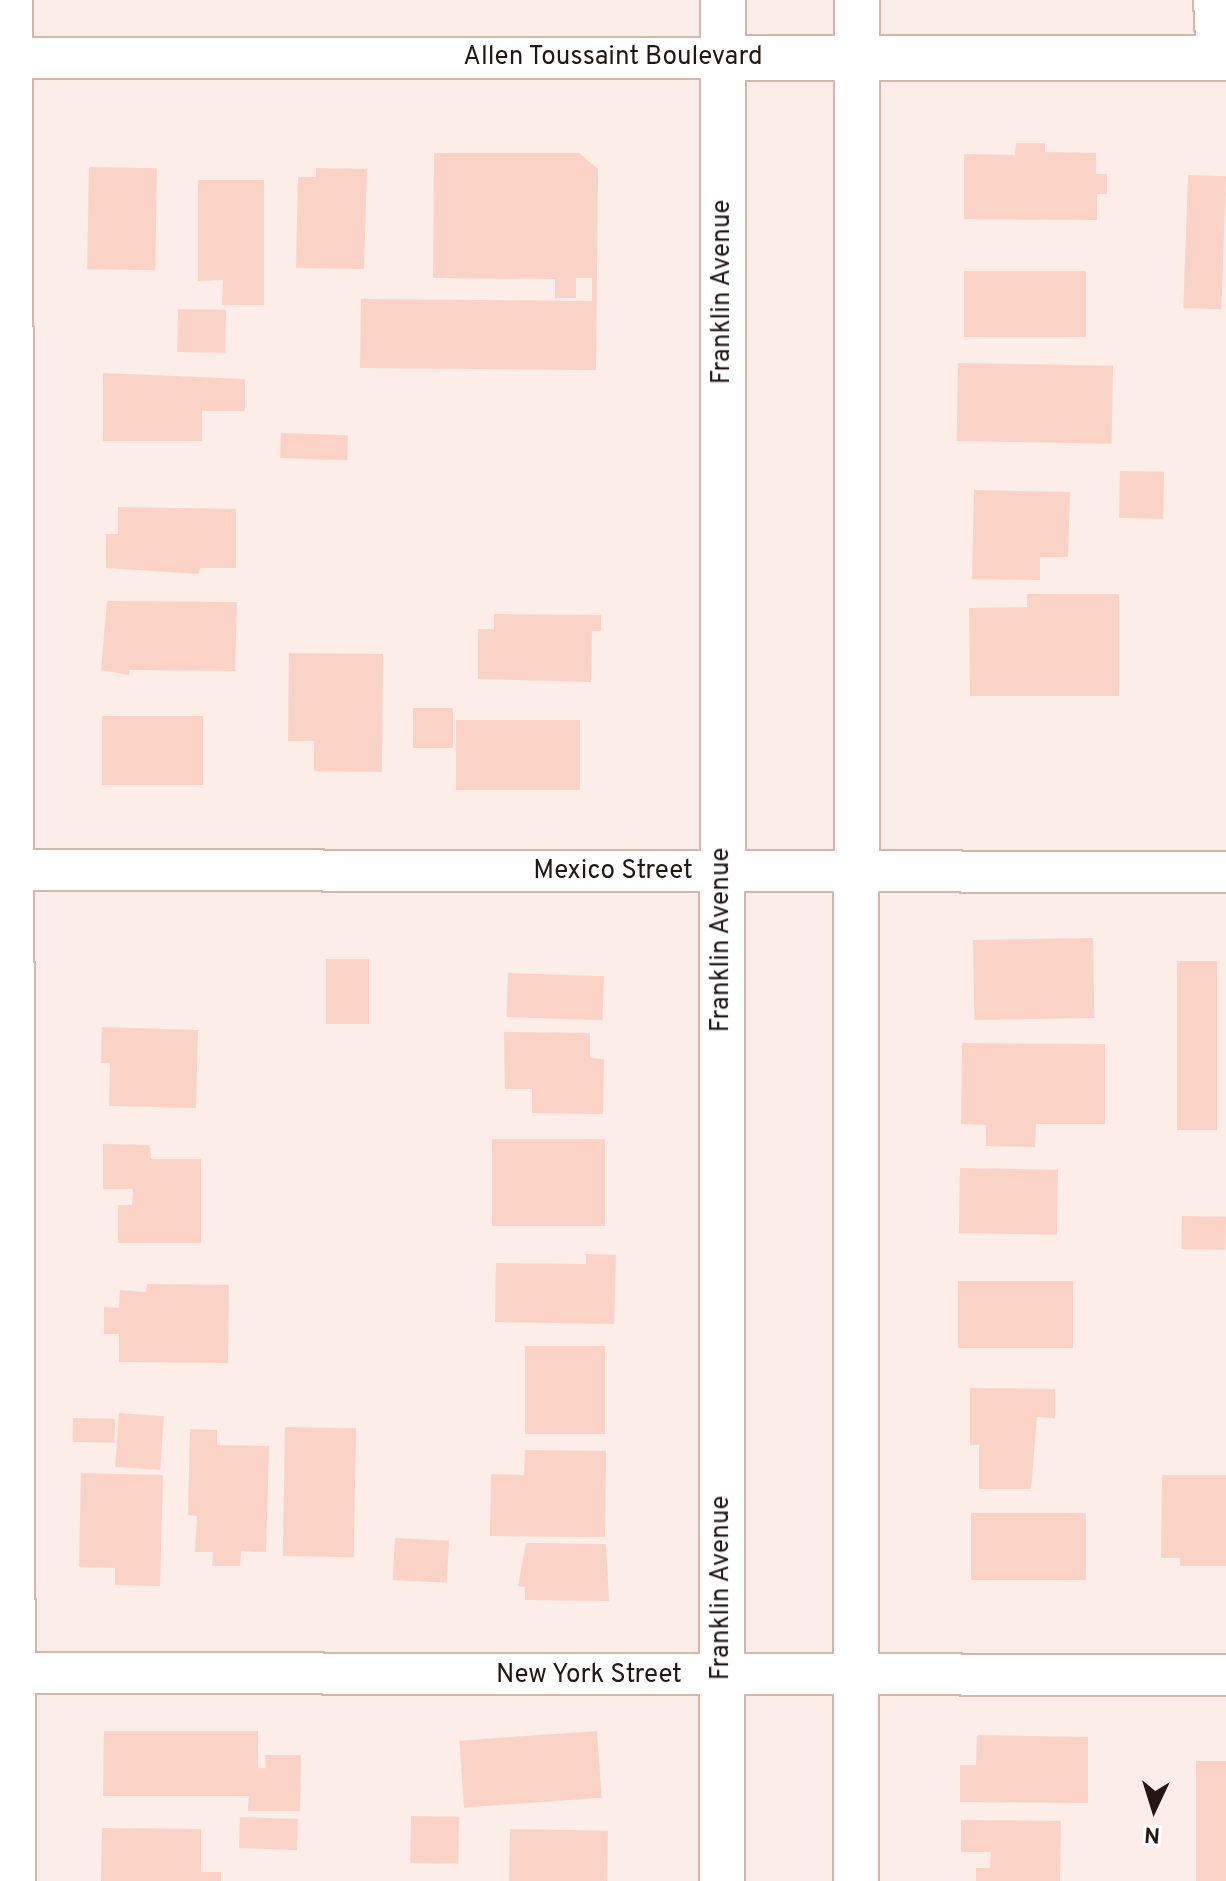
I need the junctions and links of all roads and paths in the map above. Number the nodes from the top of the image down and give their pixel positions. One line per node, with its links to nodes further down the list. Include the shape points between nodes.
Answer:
1 (12, 0): 5 (street)
2 (723, 0): 6 (street, Franklin Avenue)
3 (857, 0): 7 (street)
4 (1216, 0): 8 (street)
5 (6, 58): 6 (street, Allen Toussaint Boulevard); 9 (street)
6 (723, 58): 7 (street, Allen Toussaint Boulevard); 10 (street, Franklin Avenue)
7 (856, 58): 8 (street, Allen Toussaint Boulevard); 11 (street)
8 (1222, 58)
9 (7, 870): 10 (street, Mexico Street); 13 (street)
10 (723, 872): 11 (street, Mexico Street); 15 (street, Franklin Avenue)
11 (856, 872): 12 (street, Mexico Street); 16 (street)
12 (1226, 872)
13 (7, 1673): 15 (street, New York Street); 17 (street)
14 (1226, 1675): 16 (street, New York Street)
15 (722, 1677): 16 (street, New York Street); 18 (street, Franklin Avenue)
16 (856, 1677): 19 (street)
17 (15, 1881)
18 (722, 1881)
19 (856, 1881)

